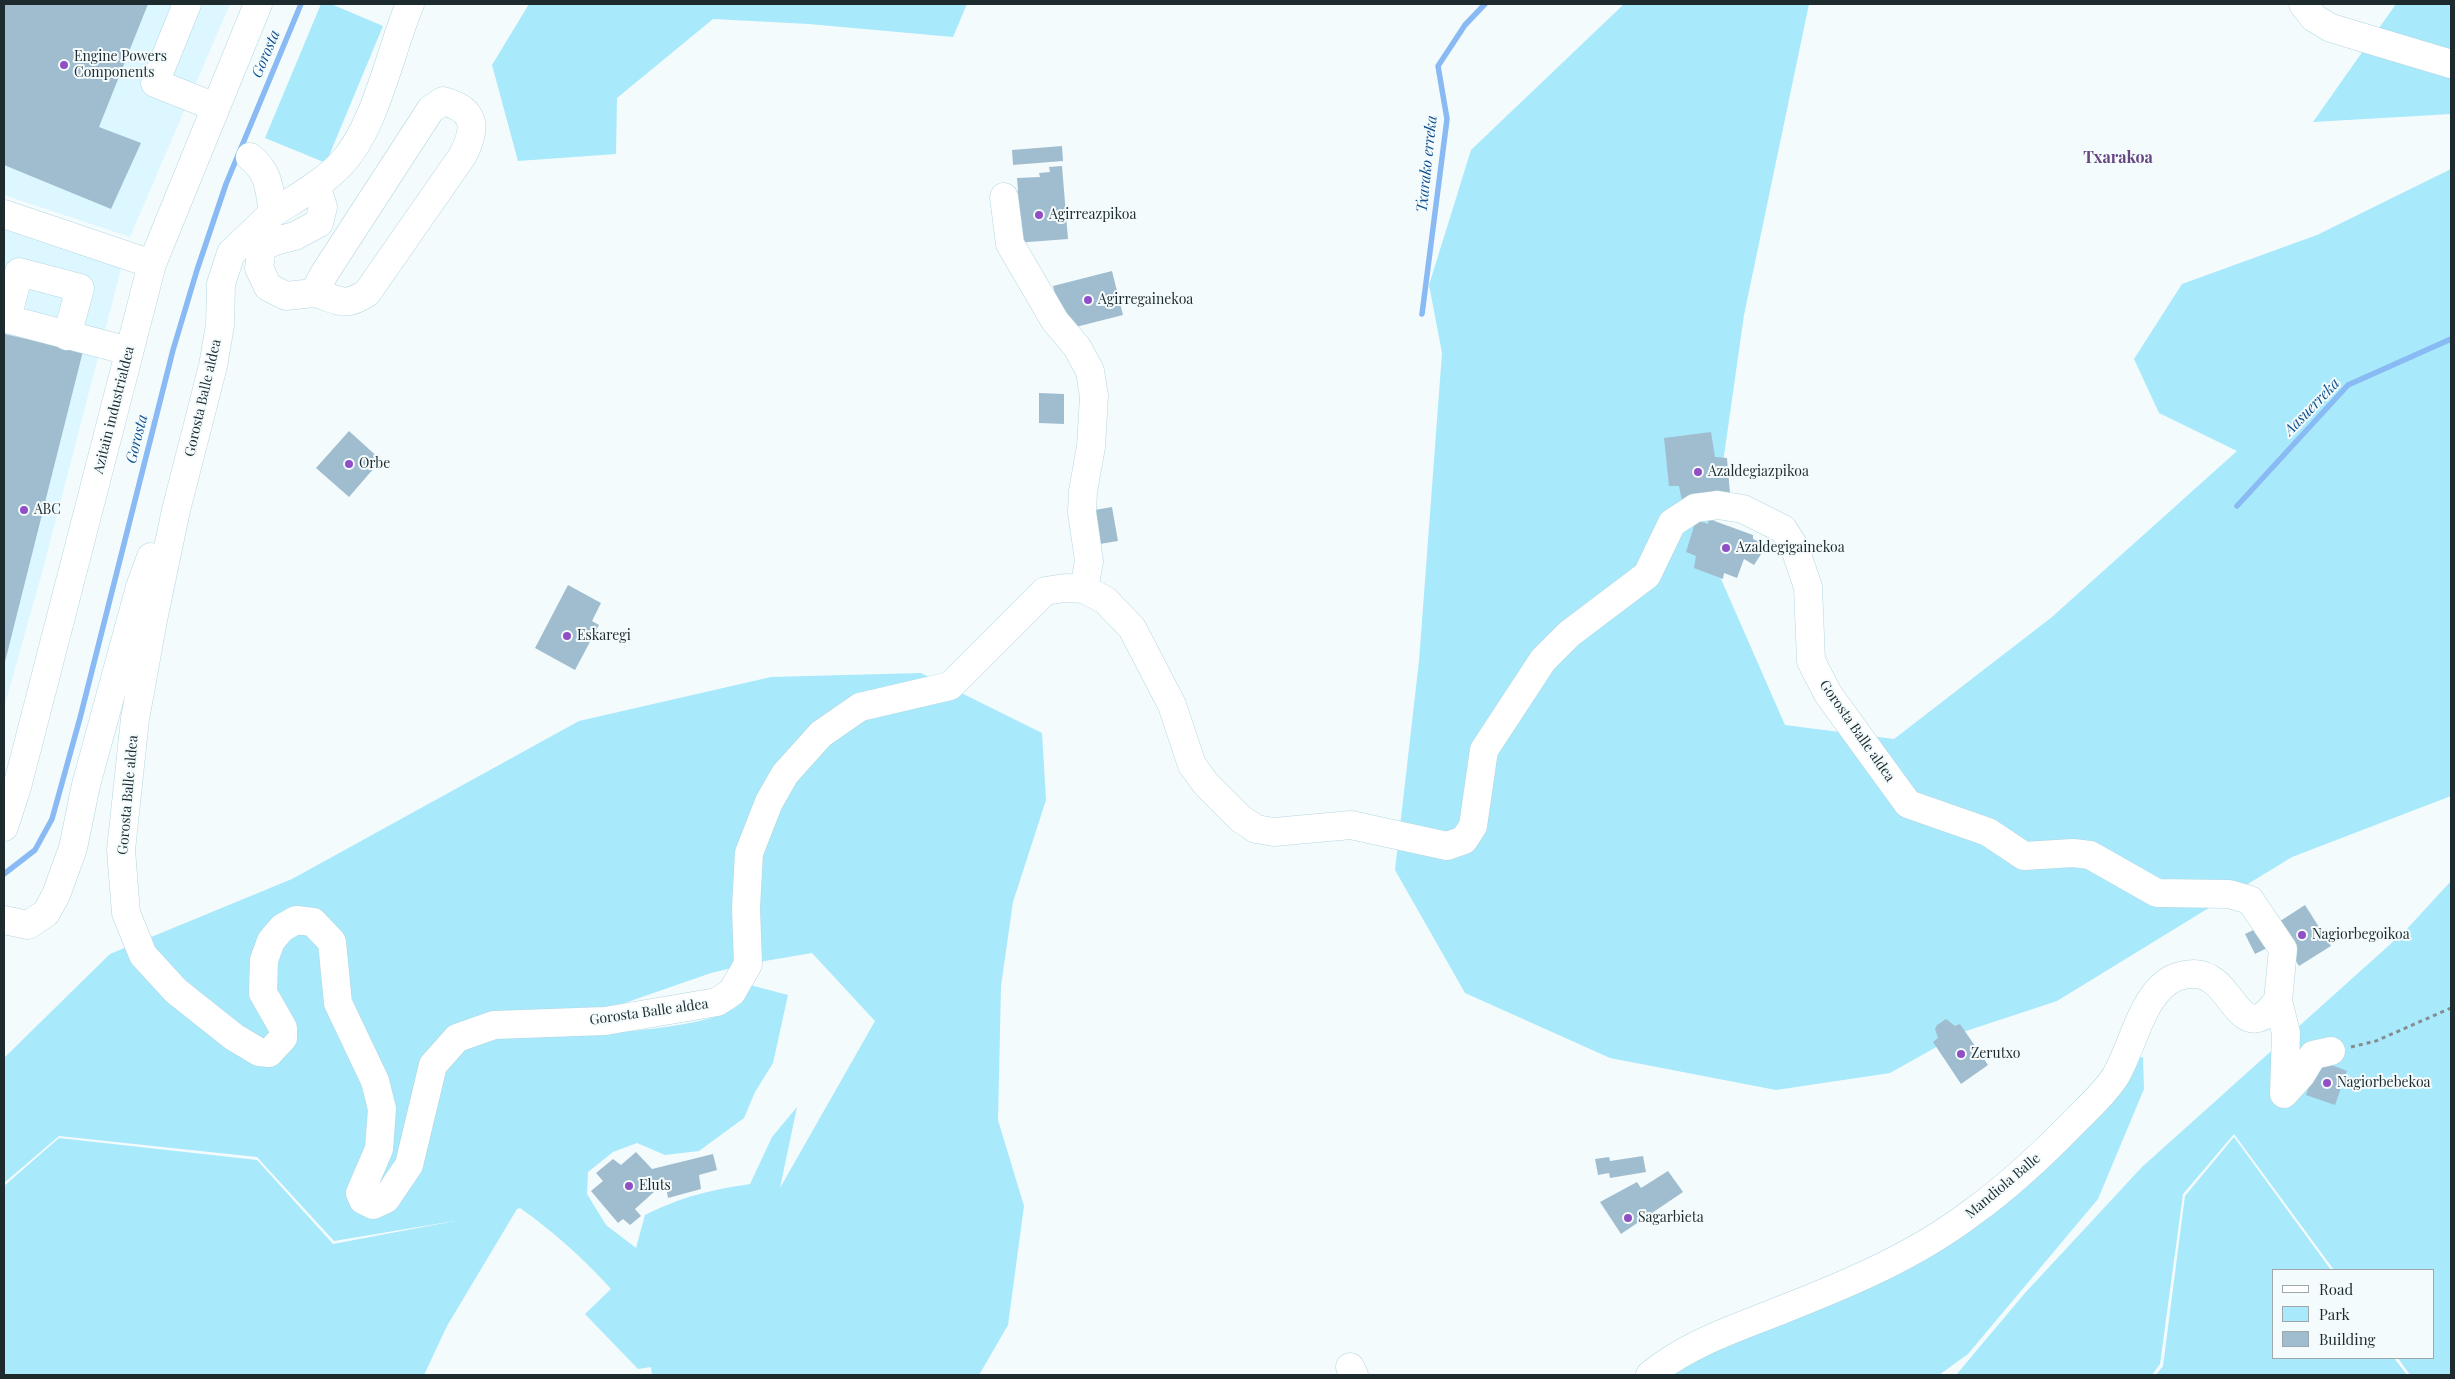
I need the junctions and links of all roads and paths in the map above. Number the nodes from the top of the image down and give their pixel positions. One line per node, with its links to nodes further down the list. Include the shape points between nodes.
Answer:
1 (188, 4): 6 (street, via 155,83)
2 (258, 4): 6 (street, Azitain industrialdea)
3 (410, 4): 8 (street, Gorosta Balle aldea, via 359,137 342,163)
4 (2303, 4): 5 (street, via 2314,18 2331,28)
5 (2451, 64)
6 (215, 108): 12 (street, Azitain industrialdea)
7 (250, 156): 10 (street, via 262,166 267,178)
8 (316, 185): 10 (street, Gorosta Balle aldea); 13 (street, via 323,207 319,223 295,236 262,247 259,268 268,287 286,296)
9 (1004, 197): 17 (street, via 1010,244 1055,321 1077,347 1090,370 1094,396 1091,447 1083,491 1082,512 1089,561)
10 (273, 213): 16 (street, Gorosta Balle aldea, via 231,253 221,284 220,325 213,366)
11 (4, 214): 12 (street)
12 (152, 264): 15 (street, Azitain industrialdea)
13 (314, 293): 13 (street, via 431,109 443,101 465,111 472,122 472,130 463,155 368,293 354,302 340,302)
14 (67, 336): 15 (street)
15 (129, 350): 18 (street, Azitain industrialdea)
16 (176, 510): 17 (street, Gorosta Balle aldea, via 135,718 121,850 126,913 143,955 176,990 234,1037 259,1052 270,1053 283,1038 283,1028 263,993 264,960 271,941 282,928 296,920 313,922 332,942 338,1003 375,1081 382,1109 379,1149 360,1193 363,1200 373,1205 386,1199 410,1164 433,1065 457,1038 494,1025 605,1021 708,1004 732,992 748,964 746,908 749,853 769,802 785,774 821,734 860,707 950,686 1045,591); 19 (street, via 157,538 140,587 86,785 73,848 56,895 46,913 28,925)
17 (1084, 589): 20 (street, Gorosta Balle aldea, via 1105,600 1132,628 1172,705 1192,765 1241,819 1256,828 1274,832 1350,825 1447,846 1464,840 1473,826 1484,750 1543,660 1569,634 1648,575 1672,523 1695,508 1718,505 1743,509 1783,529 1794,546 1808,587 1811,661 1828,694 1908,804 1988,832 2024,856 2090,855 2157,893 2229,894 2250,900 2282,948)
18 (4, 827)
19 (4, 920)
20 (2278, 1001): 22 (street, Gorosta Balle aldea, via 2286,1033 2284,1094 2313,1056); 23 (street, Mandiola Balle, via 2263,1016 2247,1018 2240,1014 2216,981 2204,974 2185,974 2168,982 2146,1009 2114,1078 2054,1142 1975,1211 1917,1249 1826,1292 1696,1344 1670,1358)
21 (2451, 1008): 22 (path, via 2376,1041)
22 (2331, 1051)
23 (1650, 1375)

